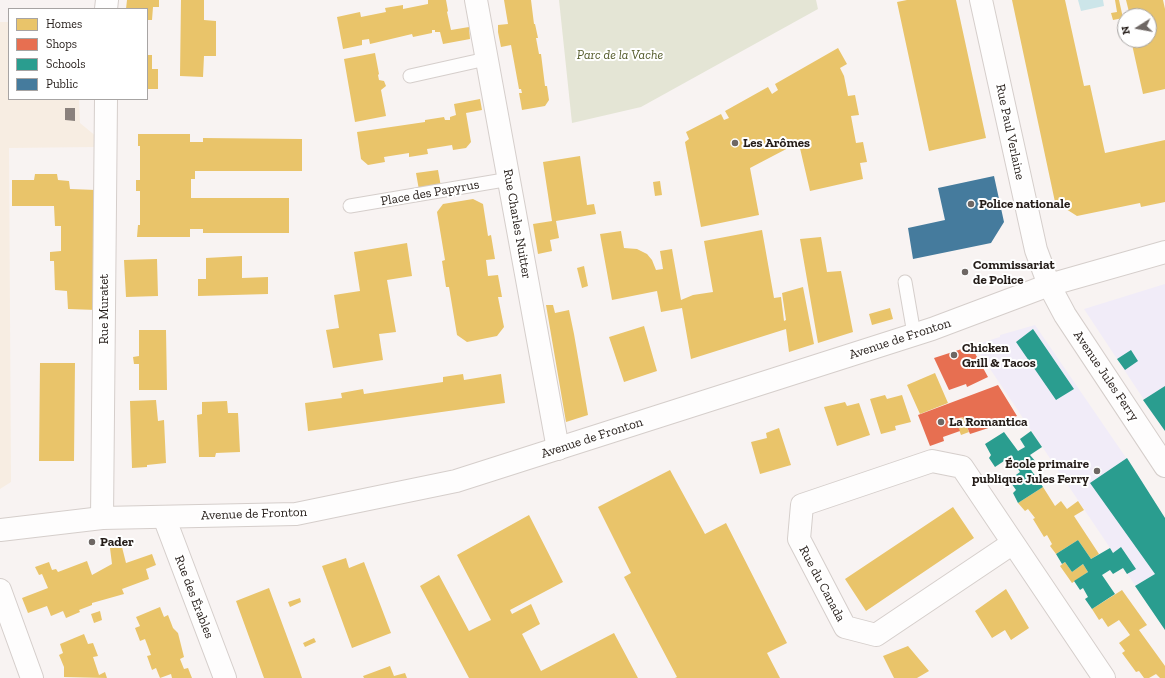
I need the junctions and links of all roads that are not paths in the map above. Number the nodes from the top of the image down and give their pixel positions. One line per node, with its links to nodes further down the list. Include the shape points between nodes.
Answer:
1 (476, 0): 3 (street, Rue Charles Nuitter)
2 (981, 0): 10 (street, Rue Paul Verlaine, via 1036,250)
3 (486, 59): 4 (lane); 6 (street, Rue Charles Nuitter)
4 (410, 76)
5 (106, 100): 15 (street, Rue Muratet)
6 (510, 179): 7 (lane, Place des Papyrus); 12 (street, Rue Charles Nuitter)
7 (350, 206)
8 (1165, 252): 10 (street, Avenue de Fronton)
9 (905, 282): 11 (lane)
10 (1049, 285): 11 (street, Avenue de Fronton, via 967,317); 13 (street, Avenue Jules Ferry, via 1065,315)
11 (914, 334): 12 (street, Avenue de Fronton)
12 (558, 449): 14 (street, Avenue de Fronton, via 456,481 296,514)
13 (1165, 466)
14 (164, 516): 15 (street, Avenue de Fronton); 20 (street, Rue des Érables)
15 (102, 518): 16 (street, Avenue de Fronton)
16 (0, 530)
17 (1013, 543): 17 (street, Rue du Canada, via 876,635 845,627 799,539 802,505 932,461 962,467); 21 (street, Rue du Canada)
18 (0, 590): 19 (street)
19 (32, 678)
20 (224, 678)
21 (1104, 678)

